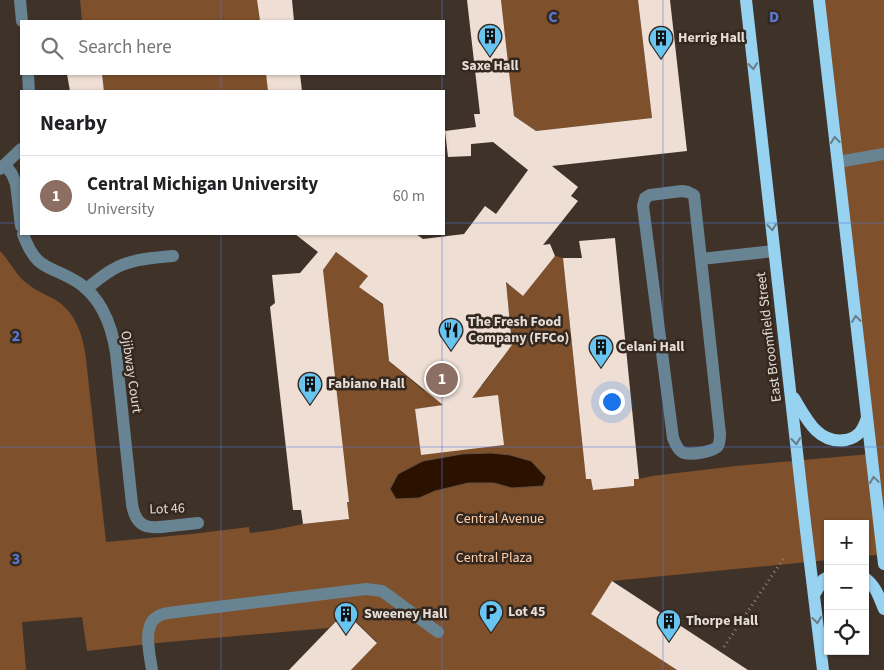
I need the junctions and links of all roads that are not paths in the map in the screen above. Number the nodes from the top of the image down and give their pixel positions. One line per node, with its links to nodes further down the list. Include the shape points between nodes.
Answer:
1 (20, 0): 4 (street)
2 (746, 0): 13 (main road, East Broomfield Street, one-way to 13)
3 (819, 0): 9 (main road, one-way to 3)
4 (22, 20)
5 (28, 75): 6 (street)
6 (30, 90)
7 (20, 150): 10 (street)
8 (884, 154): 9 (street)
9 (838, 162): 18 (main road, one-way to 9)
10 (3, 167): 11 (street, via 12,174 16,184)
11 (20, 218)
12 (23, 235): 16 (street, Ojibway Court, via 39,262)
13 (774, 251): 15 (street); 17 (main road, East Broomfield Street)
14 (173, 256): 16 (street, via 125,264)
15 (701, 259): 15 (street, via 694,195 682,190 645,198 643,206 673,438 682,452 690,454 715,449 720,434)
16 (86, 289): 19 (street, Ojibway Court, via 109,321 114,341 132,504)
17 (791, 394): 18 (main road, via 812,427 823,437 844,440 858,435); 24 (main road, East Broomfield Street, one-way to 24)
18 (867, 416): 21 (main road, one-way to 18)
19 (138, 522): 20 (street, Lot 46, via 152,528)
20 (198, 523)
21 (884, 564)
22 (824, 579): 24 (main road)
23 (869, 581): 25 (main road)
24 (814, 595): 28 (main road, East Broomfield Street, one-way to 28)
25 (884, 609)
26 (438, 632): 27 (street, via 382,591 366,589 176,612 156,617 149,627)
27 (152, 670)
28 (823, 670)

